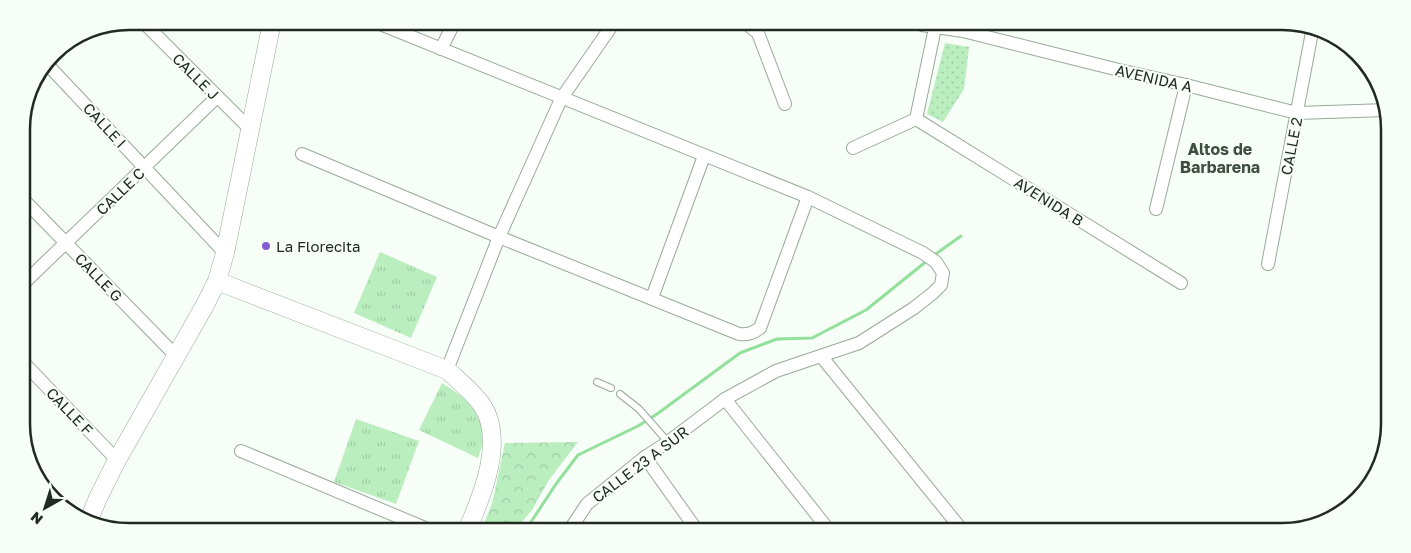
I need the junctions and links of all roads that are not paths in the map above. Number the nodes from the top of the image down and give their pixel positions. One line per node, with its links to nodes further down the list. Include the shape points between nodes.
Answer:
1 (151, 30): 13 (street, CALLE J)
2 (270, 30): 19 (main road)
3 (394, 30): 10 (street)
4 (450, 30): 10 (street)
5 (609, 30): 14 (street)
6 (754, 30): 15 (street)
7 (935, 30): 18 (street)
8 (949, 30): 12 (street, AVENIDA A)
9 (1312, 34): 17 (street, CALLE 2)
10 (440, 50): 14 (street)
11 (51, 68): 23 (street, CALLE I)
12 (1186, 84): 17 (street, AVENIDA A); 26 (street)
13 (217, 97): 19 (street, CALLE J); 23 (street, CALLE C)
14 (561, 99): 22 (street); 27 (street)
15 (785, 104)
16 (1379, 110): 17 (street, AVENIDA A)
17 (1297, 113): 30 (street, CALLE 2)
18 (916, 120): 20 (street); 33 (street, AVENIDA B)
19 (251, 130): 29 (main road)
20 (853, 148)
21 (302, 154): 27 (street)
22 (704, 156): 24 (street); 34 (street)
23 (144, 167): 28 (street, CALLE C); 29 (street, CALLE I)
24 (808, 198): 34 (street, via 756,332 740,334); 36 (street, CALLE 23 A SUR, via 923,253 936,262 943,273 941,285 914,308 859,343)
25 (30, 206): 28 (street, CALLE G)
26 (1156, 209)
27 (499, 236): 34 (street); 38 (street)
28 (66, 243): 31 (street, CALLE C); 35 (street, CALLE G)
29 (225, 253): 32 (main road)
30 (1268, 264)
31 (30, 277)
32 (217, 281): 35 (main road); 38 (main road)
33 (1181, 283)
34 (652, 298)
35 (176, 356): 46 (main road)
36 (821, 356): 42 (street, CALLE 23 A SUR, via 776,372); 53 (street)
37 (30, 369): 46 (street, CALLE F)
38 (447, 370): 49 (main road, via 483,406 492,435 487,477)
39 (597, 382): 40 (lane)
40 (611, 388)
41 (620, 394): 43 (lane, via 639,409)
42 (725, 399): 43 (street, CALLE 23 A SUR); 52 (street)
43 (668, 442): 45 (street, CALLE 23 A SUR)
44 (241, 451): 48 (street)
45 (645, 457): 50 (street, CALLE 23 A SUR, via 587,504); 51 (street)
46 (117, 460): 47 (main road)
47 (91, 515)
48 (413, 523)
49 (470, 523)
50 (574, 523)
51 (692, 523)
52 (823, 523)
53 (956, 523)

